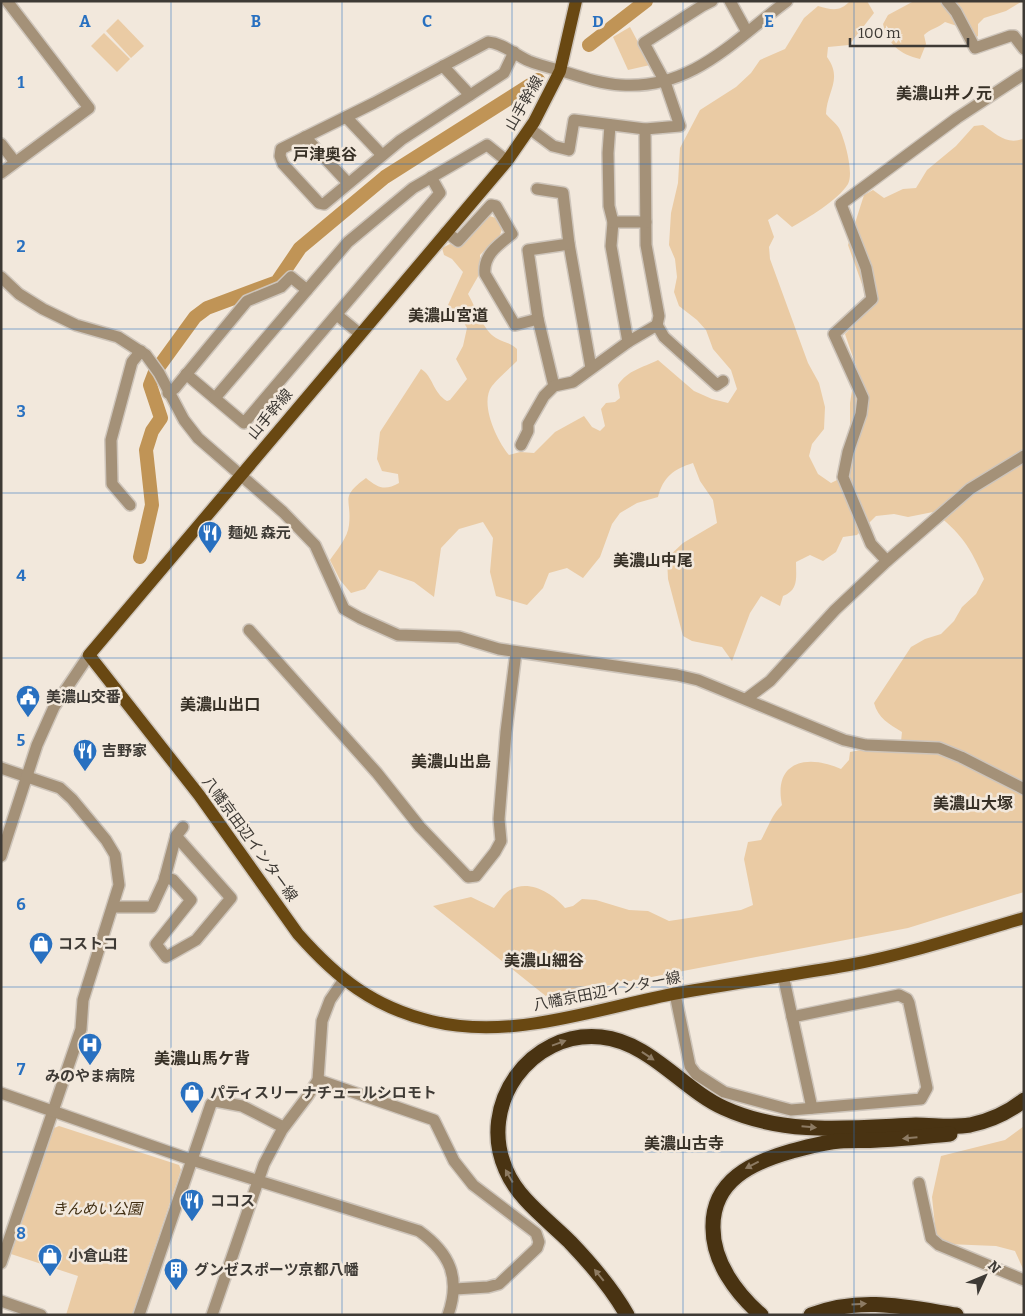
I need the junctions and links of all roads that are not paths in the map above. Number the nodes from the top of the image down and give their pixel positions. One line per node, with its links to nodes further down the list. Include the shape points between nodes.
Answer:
1 (576, 1): 11 (main road, 山手幹線)
2 (712, 1): 13 (street, via 644,43)
3 (730, 1): 7 (street)
4 (786, 1): 7 (street)
5 (947, 1): 8 (street, via 975,48 1014,36)
6 (6, 6): 23 (street, via 88,108)
7 (747, 32): 13 (street, via 695,70)
8 (1024, 49)
9 (514, 52): 10 (street, via 495,42 488,42); 11 (street, via 529,61); 14 (street, via 504,73)
10 (443, 66): 14 (street); 15 (street)
11 (560, 71): 13 (street, via 621,85); 17 (main road, 山手幹線)
12 (1024, 74): 50 (street, via 957,118 841,204 866,268 872,299 834,334 863,398 843,476 871,544)
13 (665, 82): 18 (street, via 680,126)
14 (470, 95): 21 (street)
15 (346, 117): 19 (street); 21 (street)
16 (610, 125): 17 (street, via 574,120 569,150 553,146); 18 (street); 28 (street, via 609,206)
17 (530, 129): 22 (main road, 山手幹線)
18 (645, 129): 29 (street)
19 (305, 137): 26 (street); 26 (street, via 281,149 280,156 283,164 319,203 324,204)
20 (1, 144): 23 (street)
21 (382, 155): 26 (street)
22 (507, 161): 25 (street, via 487,145); 30 (main road, 山手幹線)
23 (15, 162): 24 (street)
24 (1, 173)
25 (431, 177): 33 (street, via 348,242); 34 (street, via 440,193)
26 (348, 183)
27 (536, 189): 31 (street, via 563,193)
28 (613, 222): 29 (street); 38 (street, via 611,246)
29 (646, 222): 36 (street, via 646,245 659,316)
30 (446, 232): 35 (street, via 458,241 491,205 496,206 512,234 494,248 484,266 486,274 515,325); 37 (main road, 山手幹線)
31 (569, 244): 35 (street, via 528,250); 40 (street)
32 (1, 277): 39 (street, via 19,294 43,309 76,325 118,337)
33 (307, 290): 41 (street, via 291,277 281,287 247,301); 45 (street)
34 (337, 315): 37 (street); 45 (street, via 244,423)
35 (538, 319): 43 (street)
36 (657, 325): 38 (street); 42 (street, via 664,337 717,385)
37 (359, 333): 48 (main road, 山手幹線)
38 (628, 342): 40 (street)
39 (141, 351): 44 (street, via 152,362); 49 (street, via 132,362 110,440 112,484)
40 (591, 368): 43 (street, via 573,382)
41 (186, 374): 44 (street); 45 (street)
42 (723, 381)
43 (554, 386): 46 (street, via 544,396 528,424 528,432)
44 (168, 392): 48 (street, via 198,438)
45 (215, 398)
46 (521, 445)
47 (1024, 456): 50 (street, via 970,489)
48 (240, 475): 52 (street, via 315,545 344,609 398,635 459,637); 53 (main road, 山手幹線)
49 (130, 505)
50 (887, 561): 54 (street, via 835,610 770,681)
51 (249, 630): 52 (street, via 377,773 420,827 468,877 476,876 500,841 506,732)
52 (516, 652): 54 (street, via 677,675)
53 (89, 654): 56 (street, 山手幹線, via 54,706); 63 (main road, 八幡京田辺インター線, via 199,795 298,934)
54 (746, 699): 57 (street, via 844,740 866,745 938,748 961,756)
55 (1, 768): 56 (street)
56 (26, 776): 58 (street, 山手幹線); 60 (street, via 60,788 106,840 118,867 119,885)
57 (1024, 789)
58 (1, 856)
59 (165, 877): 59 (street, via 180,832 231,898 196,940 166,957 156,944 191,900 173,880); 60 (street, via 152,906)
60 (114, 907): 71 (street, via 83,1000 81,1029)
61 (1024, 918): 62 (main road, 八幡京田辺インター線, via 850,965)
62 (783, 975): 64 (main road, 八幡京田辺インター線); 65 (street)
63 (344, 981): 64 (main road, 八幡京田辺インター線, via 380,1004 432,1022 464,1026 513,1026 579,1016); 66 (street, via 330,1000 322,1021)
64 (675, 994): 69 (street, via 687,1055 696,1074 724,1092 791,1110)
65 (792, 1017): 69 (street); 69 (street, via 899,995 909,1004 927,1088 924,1097)
66 (318, 1080): 72 (street); 78 (street, via 434,1120 454,1161 473,1185 536,1233 538,1248 499,1284)
67 (1, 1093): 71 (street)
68 (1024, 1100): 84 (highway, one-way to 68, via 590,1264 518,1190 499,1153 496,1133 504,1096 523,1066 545,1049 570,1039 603,1037 640,1050 723,1108 767,1123 834,1129 951,1126 988,1120)
69 (812, 1108)
70 (1024, 1109): 85 (highway, one-way to 85, via 992,1126 971,1131 828,1142 768,1158 744,1169 720,1194 713,1235 723,1268)
71 (52, 1111): 73 (street); 76 (street)
72 (283, 1127): 73 (street, via 242,1106 215,1101 211,1104); 74 (street)
73 (192, 1160): 74 (street); 81 (street)
74 (258, 1179): 78 (street, via 418,1231 435,1244 447,1260); 82 (street)
75 (919, 1183): 77 (street, via 931,1238 939,1245)
76 (1, 1263)
77 (1024, 1280)
78 (455, 1289): 83 (street)
79 (1, 1301): 80 (street)
80 (41, 1315)
81 (139, 1315)
82 (212, 1315)
83 (448, 1315)
84 (627, 1315)
85 (761, 1315)
86 (812, 1315): 87 (highway, one-way to 87, via 843,1305 869,1303)
87 (956, 1315)

